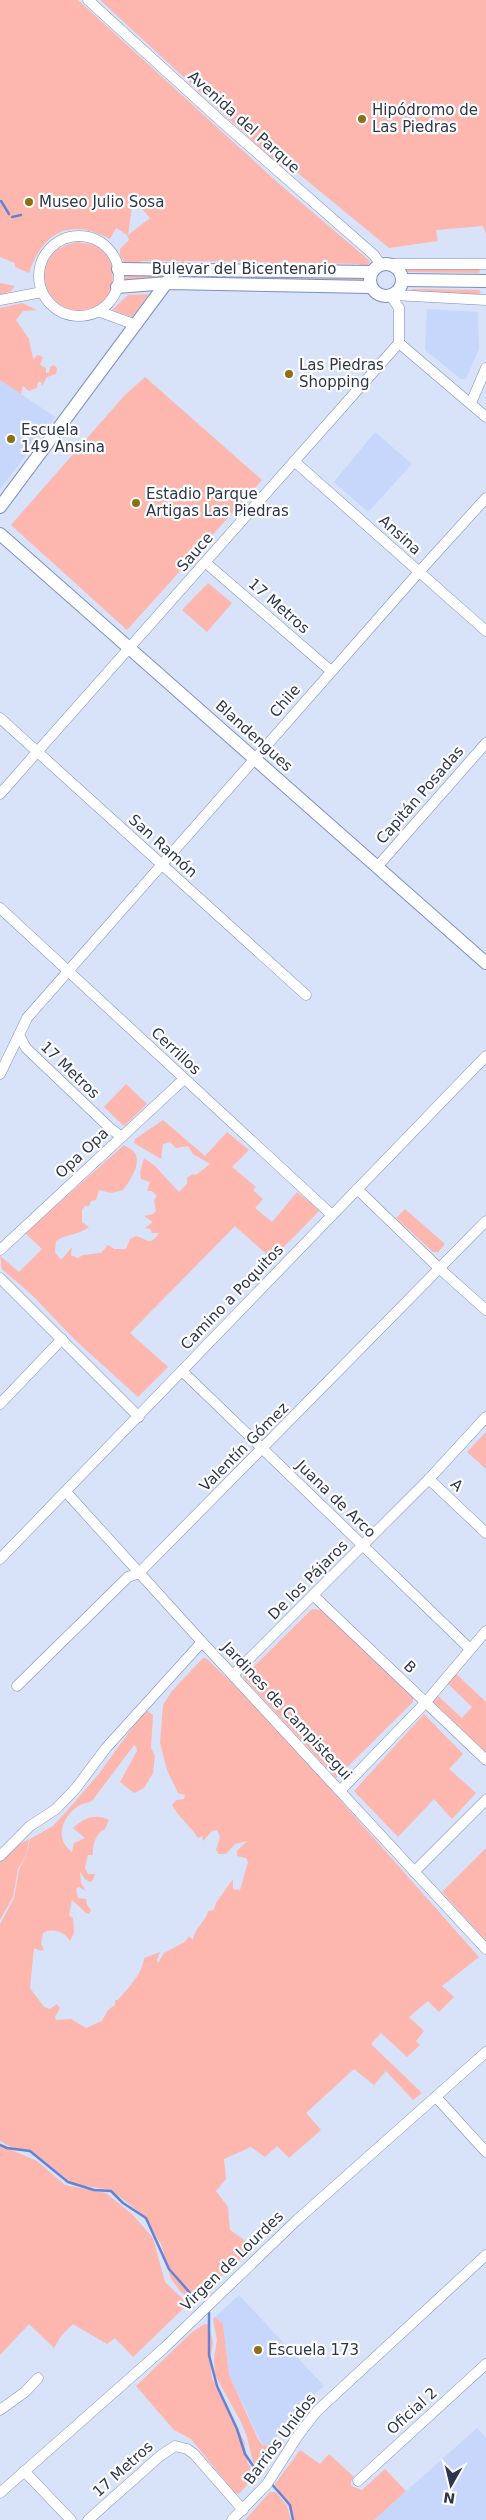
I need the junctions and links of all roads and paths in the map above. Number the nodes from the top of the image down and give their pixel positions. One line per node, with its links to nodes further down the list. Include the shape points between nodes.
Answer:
1 (88, 0): 3 (street, Avenida del Parque, via 374,255)
2 (486, 264): 3 (street)
3 (380, 267): 5 (street, Bulevar del Bicentenario); 6 (street, via 397,268); 10 (street)
4 (118, 269): 5 (street, Bulevar del Bicentenario); 9 (street); 11 (street, via 114,258 99,241 88,237 64,239 54,244 42,260 39,281)
5 (176, 270): 8 (street)
6 (403, 280): 7 (street); 12 (street, via 400,290)
7 (486, 281)
8 (168, 283): 9 (street, Bulevar del Bicentenario); 10 (street, Bulevar del Bicentenario); 16 (street)
9 (117, 287): 15 (street, via 106,305)
10 (371, 287): 12 (street, via 377,294)
11 (42, 292): 13 (street); 15 (street, via 60,311 72,315)
12 (393, 295): 14 (street); 17 (street, via 399,308)
13 (0, 300)
14 (486, 300)
15 (98, 311): 16 (street)
16 (136, 324): 23 (street)
17 (400, 343): 19 (street); 21 (street, Sauce)
18 (486, 368): 19 (street)
19 (471, 404): 20 (street)
20 (486, 417)
21 (294, 461): 25 (street, Sauce); 26 (street, Ansina)
22 (486, 498): 26 (street, Chile)
23 (0, 507)
24 (0, 534): 28 (street, Blandengues)
25 (206, 563): 28 (street, Sauce); 29 (street, 17 Metros)
26 (419, 572): 27 (street, Ansina); 29 (street, Chile)
27 (486, 630)
28 (130, 648): 32 (street, Sauce); 33 (street, Blandengues)
29 (331, 672): 33 (street, Chile)
30 (0, 718): 32 (street, San Ramón)
31 (486, 743): 36 (street, Capitán Posadas)
32 (38, 752): 34 (street, Sauce); 35 (street, San Ramón)
33 (255, 758): 35 (street, Chile); 36 (street, Blandengues)
34 (0, 794)
35 (161, 864): 39 (street, Chile); 40 (street, San Ramón)
36 (377, 867): 38 (street, Blandengues)
37 (0, 908): 39 (street, Cerrillos)
38 (486, 964)
39 (68, 970): 41 (street, via 27,1018); 44 (street, Cerrillos)
40 (306, 995)
41 (19, 1036): 43 (street); 45 (street, 17 Metros, via 26,1048)
42 (486, 1056): 46 (street, Camino a Poquitos)
43 (0, 1074)
44 (184, 1079): 45 (street, Opa Opa); 47 (street, Cerrillos)
45 (122, 1137): 49 (street, Opa Opa)
46 (357, 1190): 47 (street, Camino a Poquitos); 50 (street)
47 (332, 1215): 54 (street, Camino a Poquitos)
48 (486, 1221): 50 (street, Valentín Gómez)
49 (0, 1250)
50 (440, 1269): 52 (street); 58 (street, Valentín Gómez)
51 (0, 1278): 53 (street)
52 (486, 1310)
53 (62, 1339): 55 (street); 56 (street)
54 (182, 1371): 56 (street, Camino a Poquitos); 58 (street, Juana de Arco)
55 (0, 1404)
56 (139, 1417): 60 (street, Camino a Poquitos)
57 (486, 1417): 59 (street, De los Pájaros)
58 (264, 1449): 62 (street, Juana de Arco); 64 (street, Valentín Gómez)
59 (429, 1479): 61 (street, A); 62 (street, De los Pájaros)
60 (66, 1492): 63 (street, Camino a Poquitos); 64 (street, Jardines de Campistegui)
61 (486, 1533)
62 (363, 1546): 65 (street, De los Pájaros); 68 (street, Juana de Arco)
63 (0, 1559)
64 (139, 1573): 67 (street, Jardines de Campistegui); 70 (street, Valentín Gómez, via 128,1577)
65 (314, 1596): 69 (street, De los Pájaros); 71 (street, B)
66 (486, 1631): 68 (street)
67 (202, 1642): 69 (street, Jardines de Campistegui); 75 (street, via 106,1748 76,1788)
68 (469, 1648): 71 (street)
69 (233, 1675): 73 (street, Jardines de Campistegui)
70 (18, 1686)
71 (425, 1702): 72 (street, B); 73 (street)
72 (486, 1760)
73 (341, 1790): 76 (street, Jardines de Campistegui)
74 (486, 1800): 76 (street)
75 (0, 1856)
76 (414, 1872): 77 (street, Jardines de Campistegui)
77 (486, 1949)
78 (486, 2052): 79 (street, Virgen de Lourdes)
79 (436, 2097): 80 (street); 85 (street, Virgen de Lourdes, via 298,2219 163,2349)
80 (486, 2152)
81 (486, 2255): 88 (street, Barrios Unidos, via 317,2411 267,2484)
82 (486, 2364): 86 (street, Oficial 2)
83 (38, 2378): 84 (street)
84 (0, 2410)
85 (24, 2471): 87 (street, Virgen de Lourdes); 89 (street)
86 (358, 2481)
87 (0, 2494)
88 (243, 2510): 90 (street, 17 Metros, via 194,2454 175,2446); 91 (street, Barrios Unidos)
89 (71, 2520)
90 (88, 2520)
91 (232, 2520)

